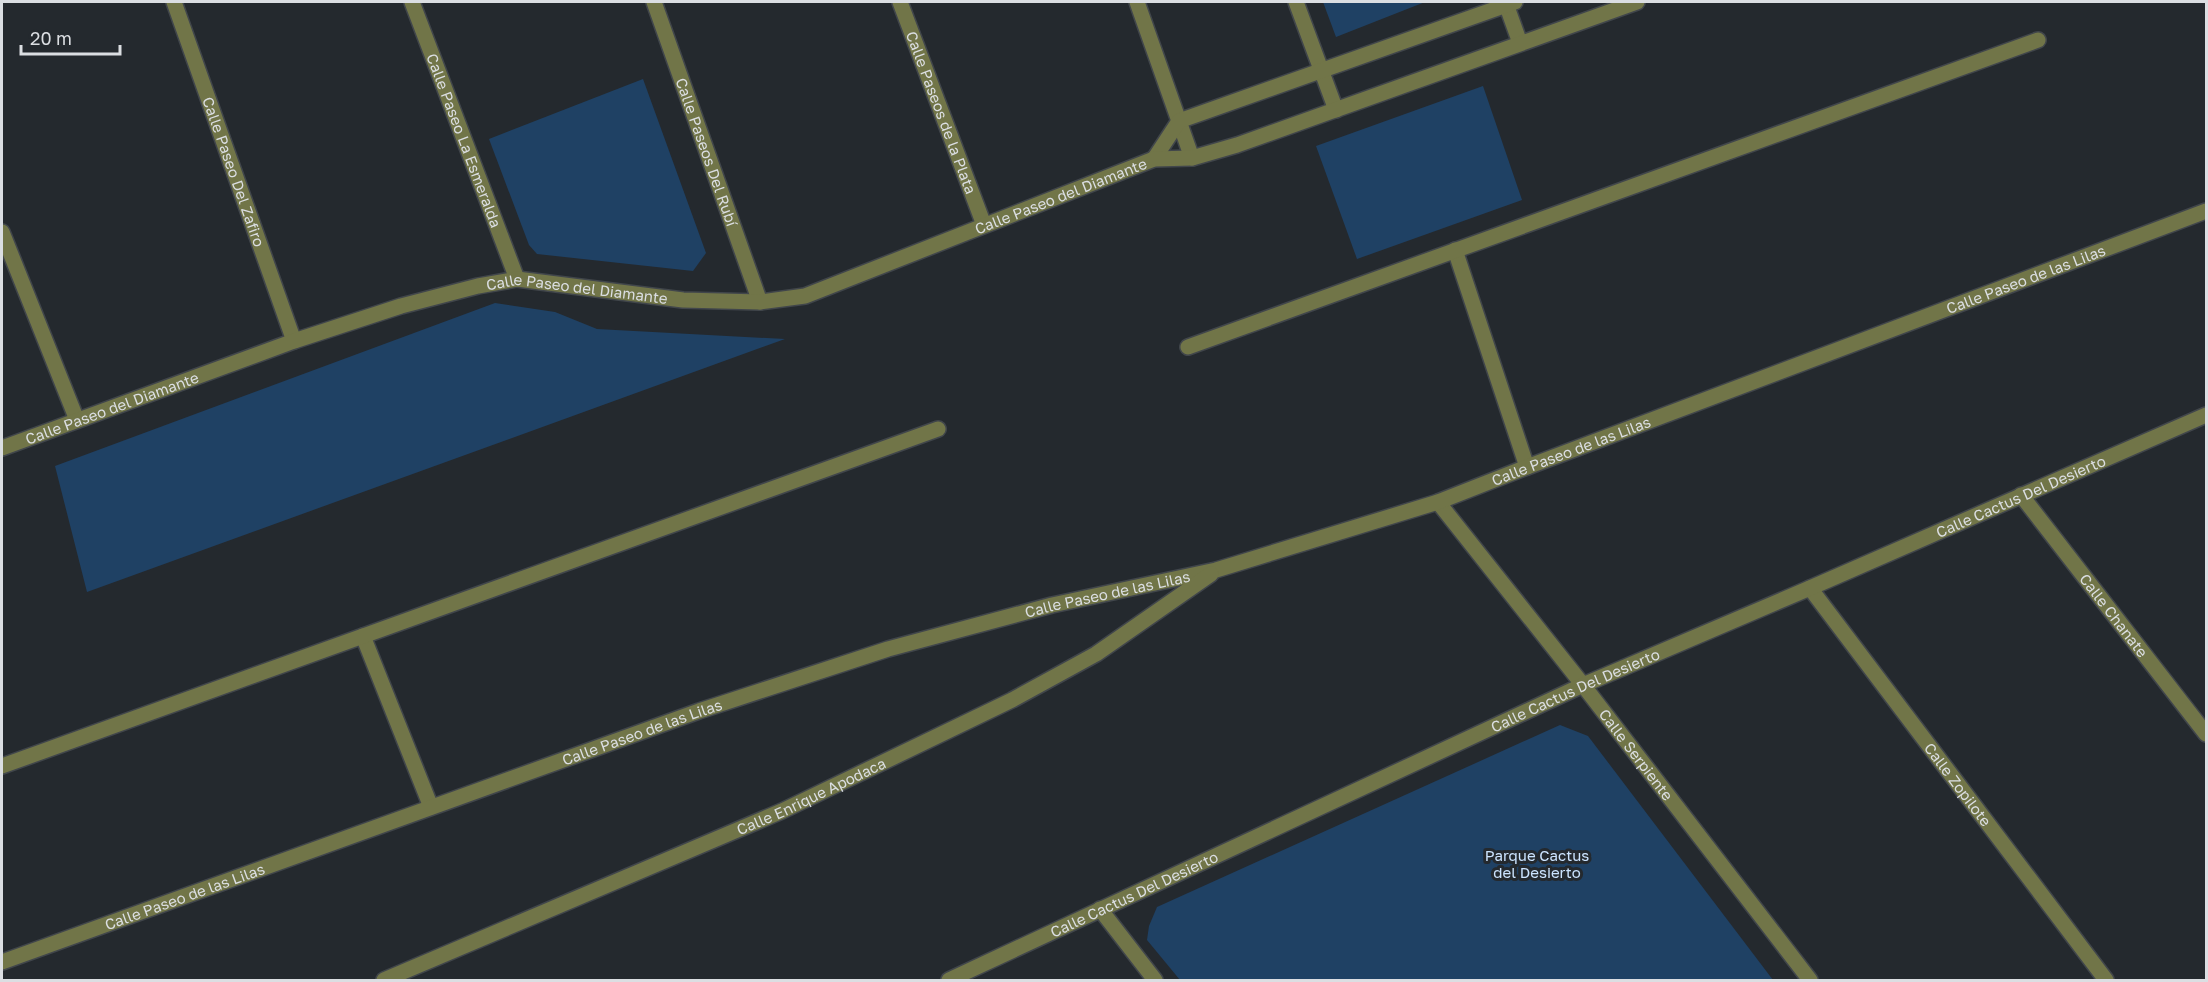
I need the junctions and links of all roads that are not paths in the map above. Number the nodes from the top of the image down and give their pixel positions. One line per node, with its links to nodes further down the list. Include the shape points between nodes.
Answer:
1 (174, 2): 22 (street, Calle Paseo Del Zafiro)
2 (412, 2): 20 (street, Calle Paseo La Esmeralda)
3 (654, 2): 21 (street, Calle Paseos Del Rubí)
4 (900, 2): 17 (street, Calle Paseos de la Plata)
5 (1137, 2): 13 (street)
6 (1296, 2): 11 (street)
7 (1637, 2): 10 (street, Calle Paseo del Diamante)
8 (1510, 3): 10 (street); 11 (street)
9 (2038, 40): 19 (street)
10 (1520, 43): 12 (street, Calle Paseo del Diamante)
11 (1320, 70): 12 (street); 13 (street)
12 (1336, 110): 14 (street, Calle Paseo del Diamante)
13 (1179, 121): 14 (street); 15 (street, Calle Paseo del Diamante)
14 (1192, 158): 15 (street, Calle Paseo del Diamante)
15 (1154, 159): 17 (street, Calle Paseo del Diamante)
16 (2206, 211): 28 (street, Calle Paseo de las Lilas)
17 (984, 225): 21 (street, Calle Paseo del Diamante, via 805,296)
18 (2, 232): 25 (street)
19 (1455, 250): 23 (street); 28 (street)
20 (517, 279): 21 (street, Calle Paseo del Diamante, via 683,300); 22 (street, Calle Paseo del Diamante, via 401,306)
21 (759, 302)
22 (294, 341): 25 (street, Calle Paseo del Diamante)
23 (1188, 347)
24 (2206, 414): 29 (street, Calle Cactus Del Desierto)
25 (77, 420): 27 (street, Calle Paseo del Diamante)
26 (938, 429): 33 (street)
27 (2, 448)
28 (1527, 467): 30 (street, Calle Paseo de las Lilas)
29 (2021, 495): 32 (street, Calle Cactus Del Desierto); 35 (street, Calle Chanate)
30 (1438, 502): 31 (street, Calle Paseo de las Lilas); 34 (street, Calle Serpiente)
31 (1216, 570): 37 (street, Calle Paseo de las Lilas, via 1052,605 888,649 699,711); 40 (street, Calle Enrique Apodaca, via 1096,654 1012,700 782,811)
32 (1810, 588): 34 (street, Calle Cactus Del Desierto); 44 (street, Calle Zopilote)
33 (363, 636): 36 (street); 37 (street)
34 (1583, 685): 38 (street, Calle Cactus Del Desierto); 43 (street, Calle Serpiente)
35 (2206, 734)
36 (2, 766)
37 (431, 807): 39 (street, Calle Paseo de las Lilas)
38 (1100, 909): 41 (street, Calle Cactus Del Desierto); 42 (street)
39 (2, 962)
40 (384, 981)
41 (949, 981)
42 (1155, 981)
43 (1810, 981)
44 (2106, 981)

